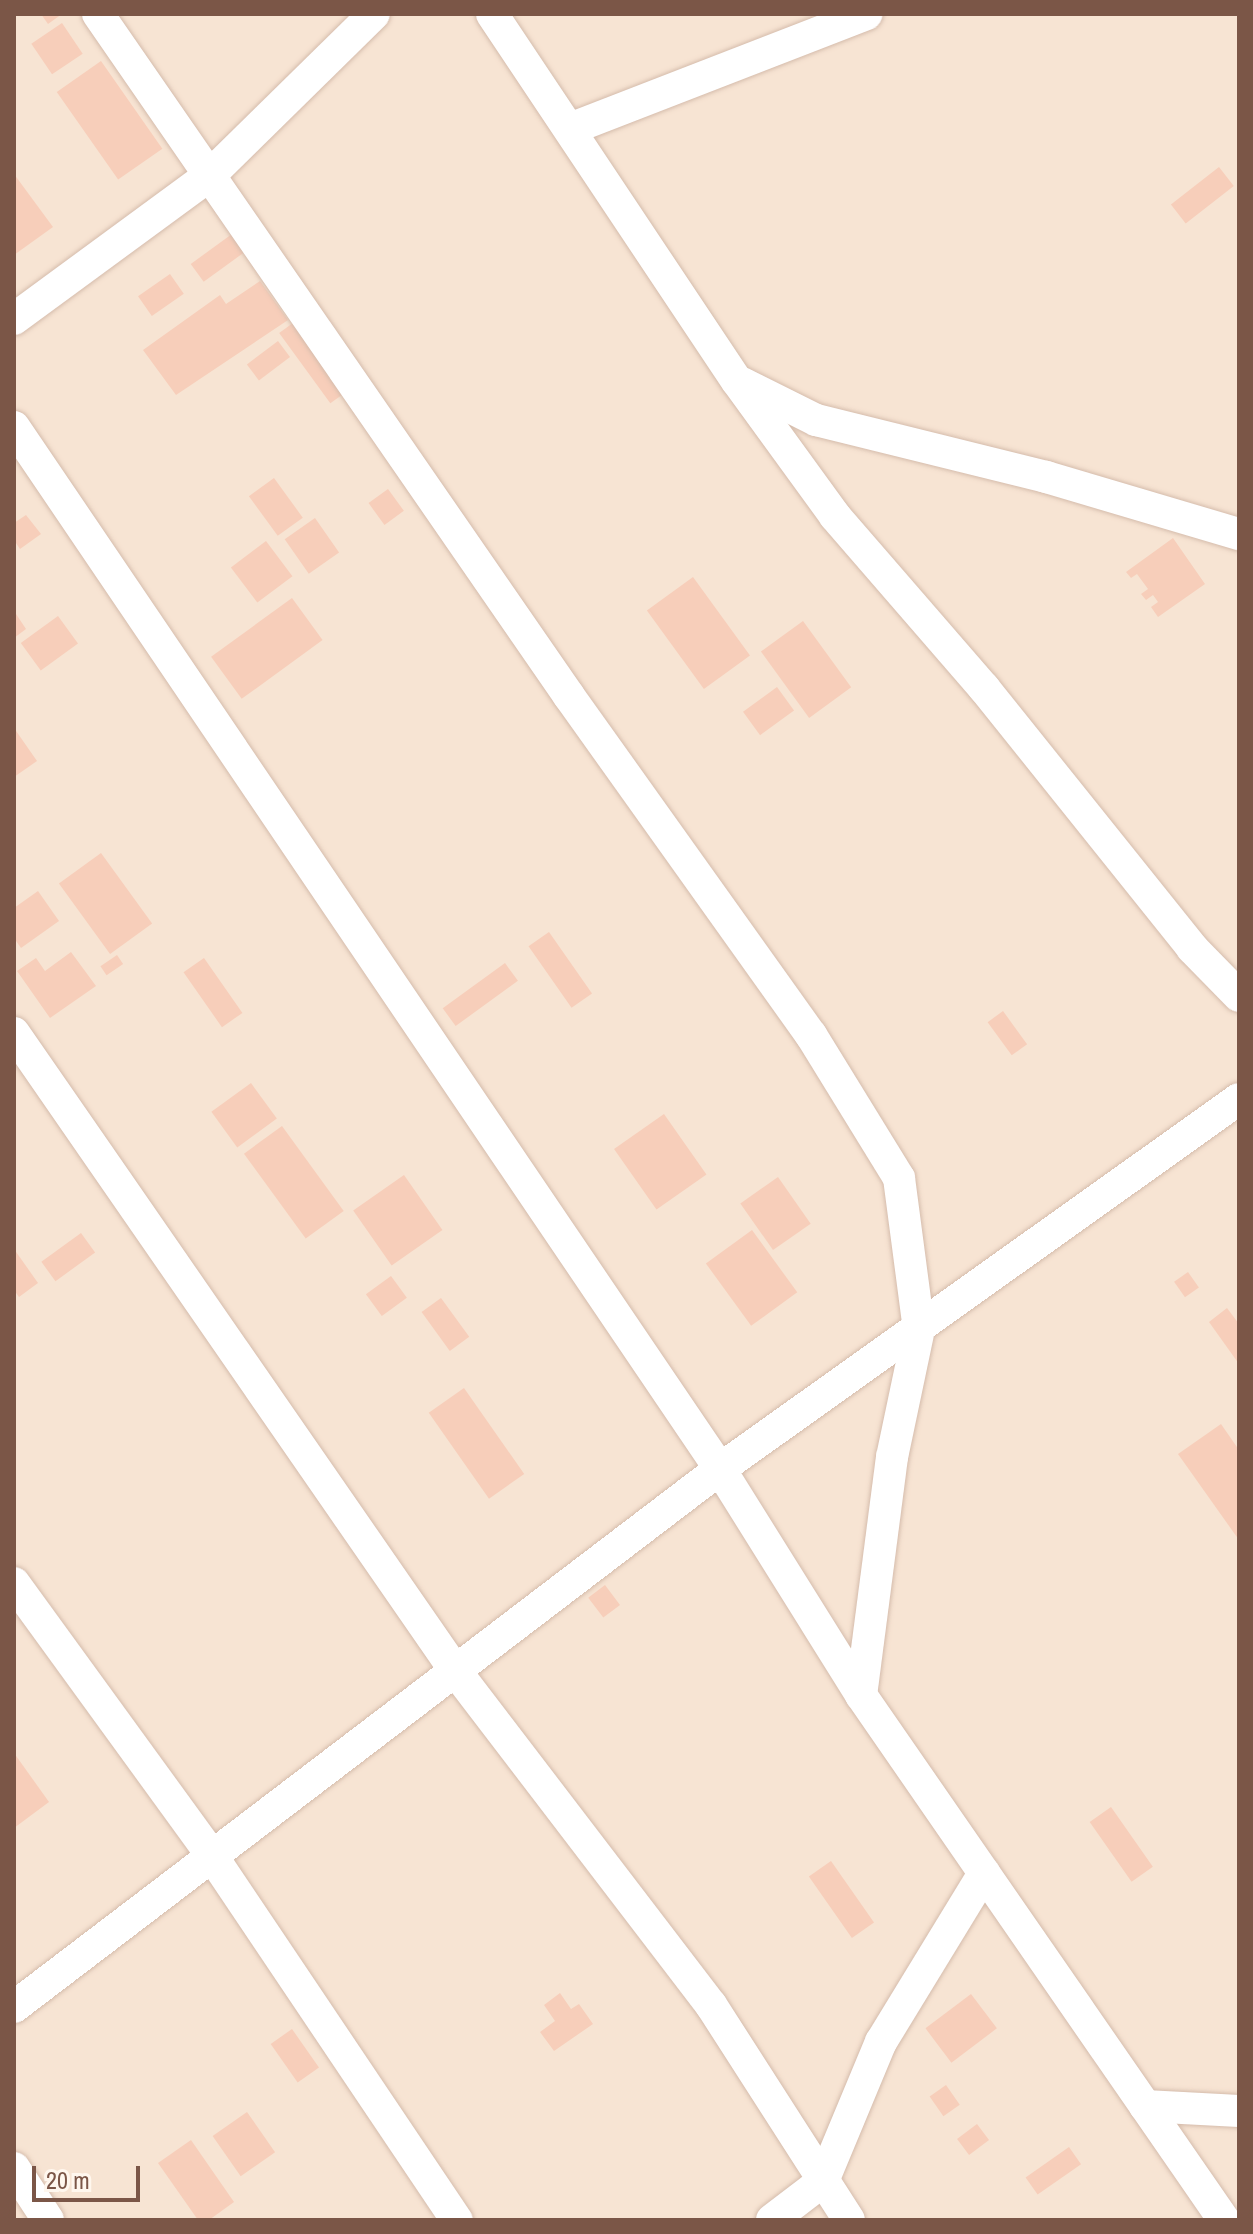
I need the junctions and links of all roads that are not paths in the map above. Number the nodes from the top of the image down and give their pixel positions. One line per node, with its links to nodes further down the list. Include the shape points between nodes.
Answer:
1 (98, 14): 6 (street)
2 (374, 14): 6 (street)
3 (492, 14): 5 (street)
4 (867, 14): 5 (street)
5 (570, 129): 8 (street)
6 (209, 176): 7 (street); 14 (street, via 569,696 713,894 851,1100 899,1178)
7 (14, 319)
8 (737, 381): 10 (street, via 816,420 1046,477); 11 (street, via 835,516 984,688 1192,948)
9 (14, 427): 15 (street)
10 (1239, 534)
11 (1239, 996)
12 (14, 1033): 17 (street)
13 (1239, 1099): 14 (street)
14 (919, 1329): 15 (street); 18 (street, via 892,1457)
15 (720, 1469): 17 (street); 18 (street)
16 (14, 1583): 19 (street)
17 (454, 1669): 19 (street); 25 (street, via 711,2005)
18 (861, 1695): 20 (street)
19 (212, 1856): 21 (street); 27 (street)
20 (984, 1873): 22 (street); 25 (street, via 881,2042)
21 (14, 2007)
22 (1145, 2106): 23 (street); 30 (street)
23 (1239, 2111)
24 (14, 2168): 26 (street)
25 (823, 2181): 28 (street); 29 (street)
26 (48, 2220)
27 (457, 2220)
28 (772, 2220)
29 (849, 2220)
30 (1224, 2220)

